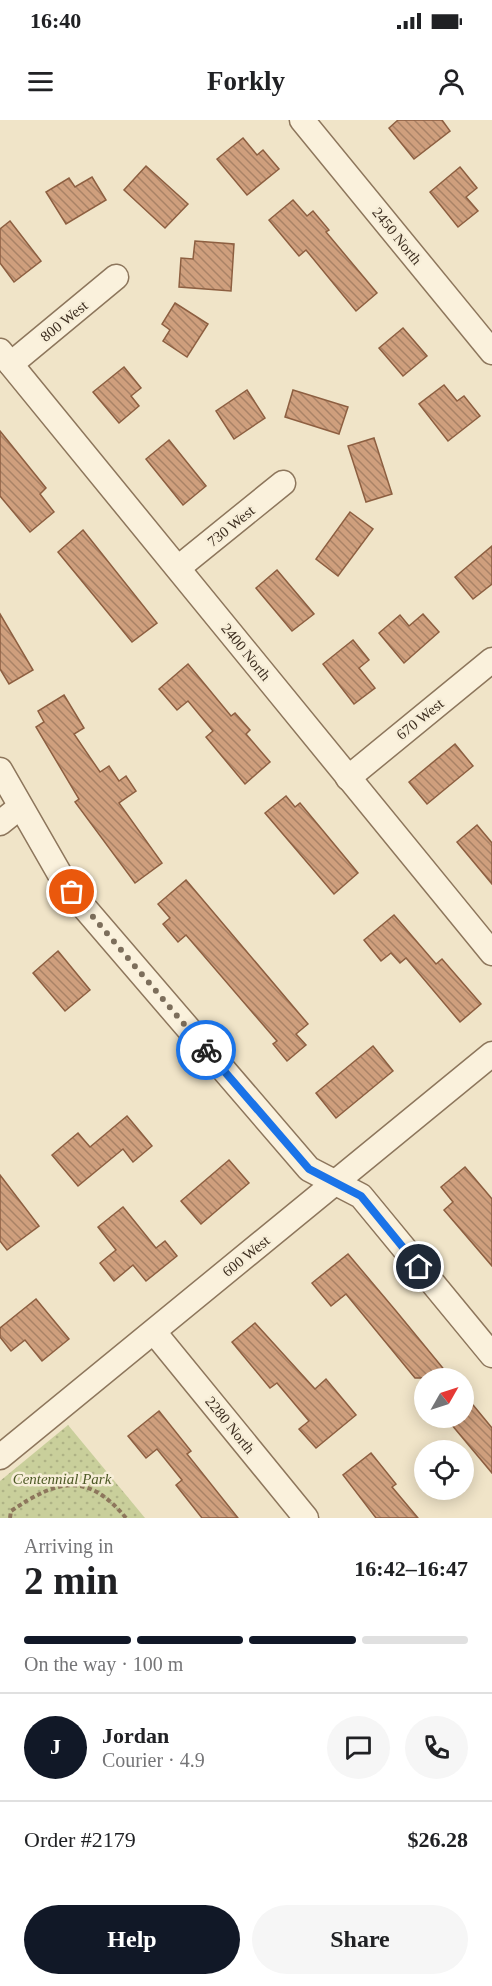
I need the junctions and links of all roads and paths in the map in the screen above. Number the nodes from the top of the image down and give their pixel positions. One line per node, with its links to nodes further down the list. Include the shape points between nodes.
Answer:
1 (309, 122): 3 (street, 2450 North)
2 (116, 277): 4 (street, 800 West)
3 (492, 351)
4 (5, 357): 6 (street, 2400 North)
5 (283, 483): 6 (street, 730 West)
6 (178, 568): 9 (street, 2400 North)
7 (492, 660): 9 (street, 670 West)
8 (0, 770): 10 (street)
9 (348, 778): 12 (street, 2400 North)
10 (20, 807): 11 (street); 14 (street, via 83,906 309,1169)
11 (0, 823)
12 (492, 953)
13 (492, 1054): 14 (street, 600 West)
14 (336, 1183): 15 (street, 600 West); 16 (street, via 361,1196)
15 (154, 1332): 17 (street, 600 West); 20 (street, 2280 North)
16 (492, 1355)
17 (0, 1457)
18 (10, 1518): 19 (path, via 11,1510 41,1491 73,1485 98,1490)
19 (126, 1518)
20 (306, 1518)

